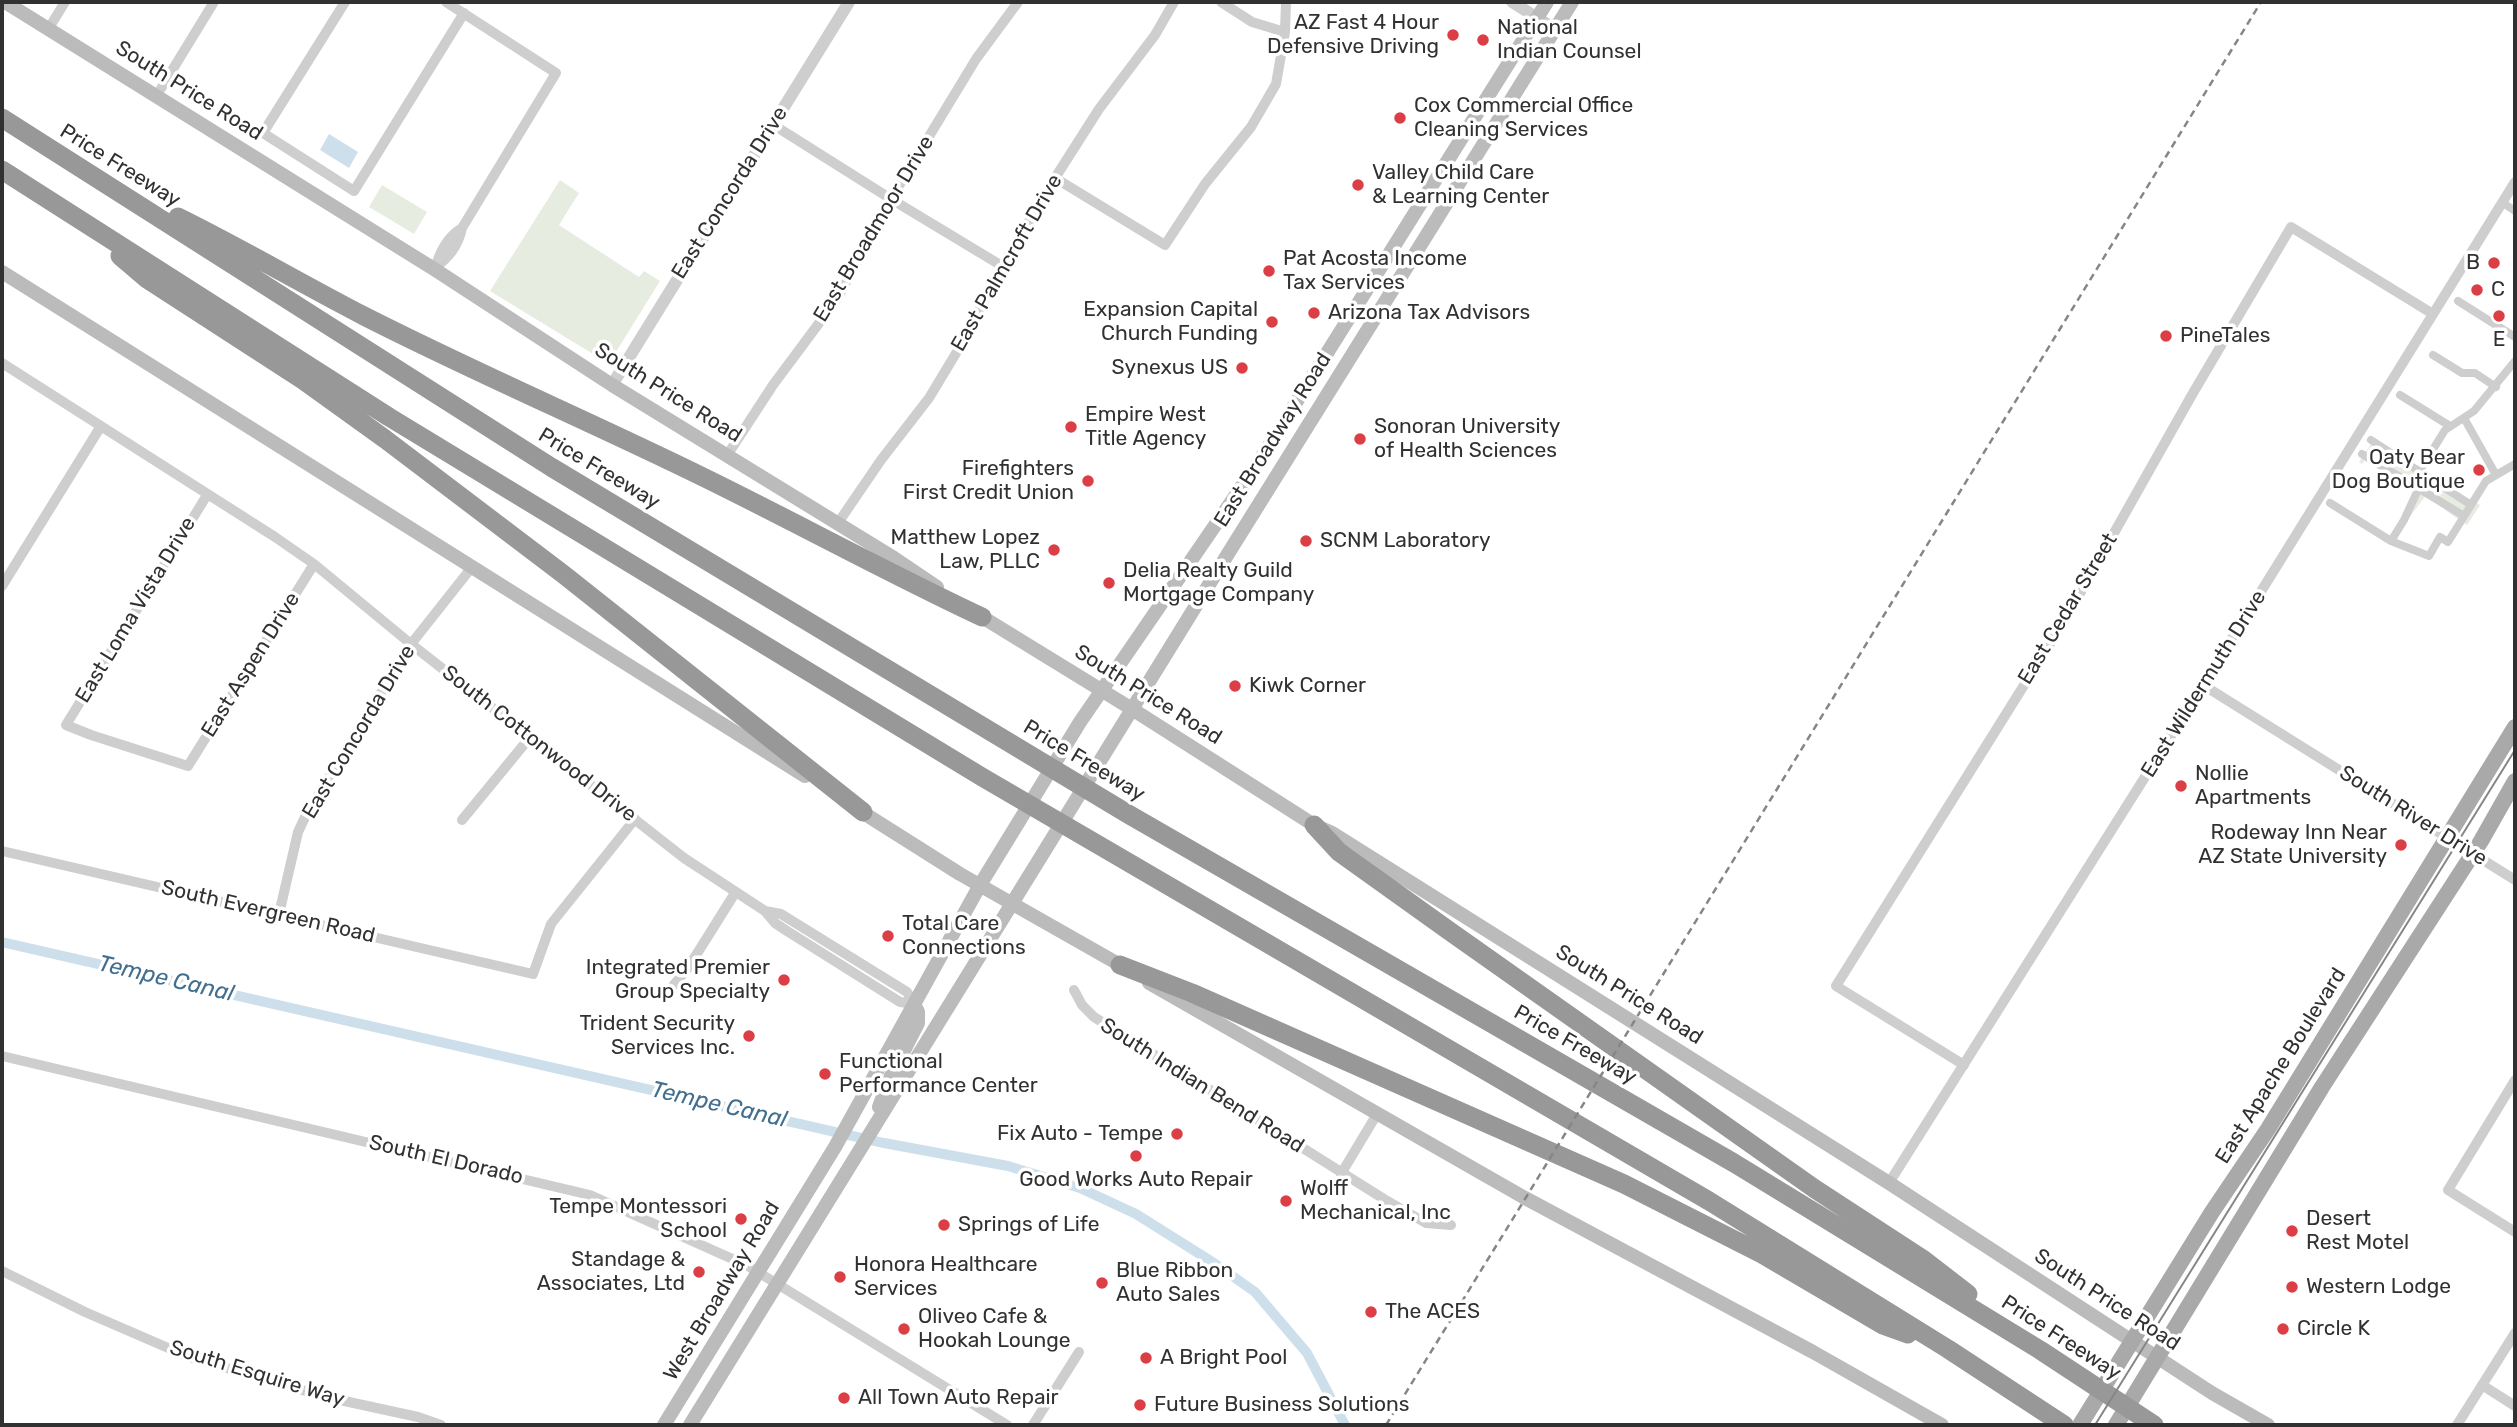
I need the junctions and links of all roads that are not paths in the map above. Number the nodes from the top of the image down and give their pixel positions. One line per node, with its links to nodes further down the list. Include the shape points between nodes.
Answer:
1 (5, 2): 16 (main road, South Price Road)
2 (65, 2): 16 (street)
3 (214, 2): 19 (street)
4 (345, 2): 14 (street, via 263,133 354,191)
5 (446, 2): 14 (street)
6 (849, 2): 21 (street, East Concorda Drive)
7 (1018, 2): 26 (street, East Broadmoor Drive, via 976,59)
8 (1174, 2): 24 (street, East Palmcroft Drive)
9 (1221, 2): 18 (street, via 1252,22)
10 (1286, 2): 18 (street)
11 (1512, 2): 15 (street)
12 (1547, 2): 15 (main road, East Broadway Road)
13 (1572, 2): 17 (main road, East Broadway Road)
14 (464, 13): 31 (street, via 556,73 462,228 450,256)
15 (1537, 18): 17 (street); 35 (main road, East Broadway Road)
16 (48, 28): 19 (main road, South Price Road)
17 (1555, 29): 37 (main road, East Broadway Road)
18 (1285, 32): 24 (street, via 1276,85 1165,245)
19 (157, 95): 31 (main road, South Price Road)
20 (2, 118): 23 (highway, Price Freeway)
21 (772, 124): 26 (street); 41 (street, East Concorda Drive)
22 (2, 170): 28 (highway)
23 (89, 173): 65 (highway, via 444,356 694,472); 108 (highway, Price Freeway, via 551,467 1128,814 1734,1163)
24 (1055, 178): 30 (street, East Palmcroft Drive)
25 (2515, 182): 27 (street, East Wildermuth Drive)
26 (891, 200): 30 (street); 48 (street, East Broadmoor Drive, via 838,299)
27 (2503, 203): 29 (street); 34 (street, East Wildermuth Drive)
28 (63, 208): 74 (highway, via 147,279 303,380 500,526); 107 (highway, via 389,417 970,770 1709,1201)
29 (2515, 211)
30 (1002, 266): 60 (street, East Palmcroft Drive, via 929,398)
31 (434, 269): 41 (main road, South Price Road)
32 (2, 272): 63 (main road)
33 (2458, 301): 36 (street)
34 (2433, 314): 67 (street, East Wildermuth Drive); 94 (street, East Cedar Street, via 2291,227 2066,618 1836,986)
35 (1338, 335): 37 (main road); 50 (main road, East Broadway Road)
36 (2515, 337)
37 (1356, 347): 52 (main road, East Broadway Road)
38 (2433, 355): 42 (street)
39 (2515, 361): 42 (street, via 2510,374)
40 (2, 363): 45 (street, South Cottonwood Drive)
41 (612, 385): 48 (main road, South Price Road)
42 (2496, 387): 44 (street)
43 (2400, 395): 46 (street)
44 (2464, 418): 46 (street); 54 (street)
45 (101, 426): 56 (street, South Cottonwood Drive); 64 (street)
46 (2450, 426): 53 (street)
47 (2371, 440): 53 (street)
48 (728, 454): 60 (main road, South Price Road)
49 (2362, 454): 55 (street)
50 (1260, 460): 52 (main road); 68 (main road, East Broadway Road)
51 (2515, 464): 54 (street)
52 (1278, 472): 69 (main road, East Broadway Road)
53 (2419, 472): 55 (street); 58 (street)
54 (2496, 475): 58 (street, via 2486,481)
55 (2414, 488): 59 (street); 61 (street, via 2404,520)
56 (207, 495): 62 (street, South Cottonwood Drive); 72 (street, East Loma Vista Drive, via 66,725)
57 (2330, 503): 61 (street)
58 (2471, 505): 59 (street)
59 (2464, 516): 61 (street, via 2448,541 2440,537 2428,556)
60 (838, 523): 65 (main road, South Price Road)
61 (2391, 541)
62 (314, 564): 66 (street, South Cottonwood Drive); 72 (street, East Aspen Drive)
63 (472, 567): 66 (street, East Concorda Drive); 74 (main road)
64 (2, 586)
65 (982, 617): 68 (main road, South Price Road)
66 (411, 644): 71 (street, South Cottonwood Drive); 86 (street, East Concorda Drive, via 307,813 298,832)
67 (2203, 685): 78 (street, South River Drive); 94 (street, East Wildermuth Drive)
68 (1101, 690): 69 (main road, South Price Road); 82 (main road, East Broadway Road)
69 (1132, 709): 77 (main road, South Price Road); 84 (main road, East Broadway Road)
70 (2515, 727): 78 (main road, East Apache Boulevard)
71 (531, 736): 75 (street, South Cottonwood Drive); 76 (street)
72 (188, 766)
73 (2515, 781): 80 (main road)
74 (863, 812): 82 (main road)
75 (635, 819): 83 (street, South Cottonwood Drive); 86 (street, South Evergreen Road, via 551,925 533,974)
76 (462, 820)
77 (1314, 825): 99 (main road, South Price Road); 108 (highway, via 1361,868 1758,1150 1924,1260)
78 (2446, 838): 80 (street, South River Drive); 106 (main road, East Apache Boulevard)
79 (2, 851): 86 (street, South Evergreen Road)
80 (2473, 853): 81 (street, South River Drive); 110 (main road, via 2322,1087)
81 (2515, 880)
82 (980, 885): 84 (main road); 92 (main road, West Broadway Road)
83 (735, 892): 85 (street, South Cottonwood Drive); 91 (street)
84 (1013, 903): 89 (main road); 97 (main road, West Broadway Road)
85 (765, 911): 87 (street, South Cottonwood Drive, via 781,914); 88 (street, South Cottonwood Drive, via 775,923)
86 (279, 914)
87 (850, 957): 88 (street); 92 (street, South Cottonwood Drive, via 907,992)
88 (830, 958): 92 (street, South Cottonwood Drive, via 900,1002)
89 (1120, 965): 96 (main road); 107 (highway, via 1624,1184 1762,1254 1883,1325)
90 (1074, 990): 98 (street, South Indian Bend Road, via 1094,1017)
91 (667, 993)
92 (914, 1004): 97 (main road, via 918,1023 890,1080); 103 (main road, West Broadway Road)
93 (2, 1056): 103 (street, South El Dorado, via 590,1195)
94 (1964, 1065): 99 (street, East Wildermuth Drive)
95 (2515, 1080): 101 (street, via 2448,1190)
96 (1377, 1114): 98 (street); 118 (main road)
97 (878, 1122): 104 (main road, West Broadway Road)
98 (1341, 1174): 100 (street, South Indian Bend Road, via 1426,1223)
99 (1889, 1183): 106 (main road, South Price Road)
100 (1451, 1225)
101 (2515, 1232)
102 (2, 1271): 113 (street, South Esquire Way, via 189,1357)
103 (759, 1273): 104 (street, South El Dorado); 114 (main road, West Broadway Road)
104 (777, 1284): 115 (main road, West Broadway Road); 116 (street, South El Dorado)
105 (2515, 1332): 111 (street)
106 (2132, 1340): 110 (main road, South Price Road); 120 (main road, East Apache Boulevard)
107 (1948, 1349): 119 (highway)
108 (2040, 1350): 122 (highway, Price Freeway)
109 (1079, 1352): 117 (street)
110 (2158, 1358): 121 (main road); 123 (main road, South Price Road)
111 (2482, 1385): 112 (street); 124 (street)
112 (2515, 1406)
113 (441, 1425)
114 (664, 1425)
115 (690, 1425)
116 (1007, 1425)
117 (1033, 1425)
118 (1942, 1425)
119 (2064, 1425)
120 (2080, 1425)
121 (2116, 1425)
122 (2154, 1425)
123 (2268, 1425)
124 (2457, 1425)

